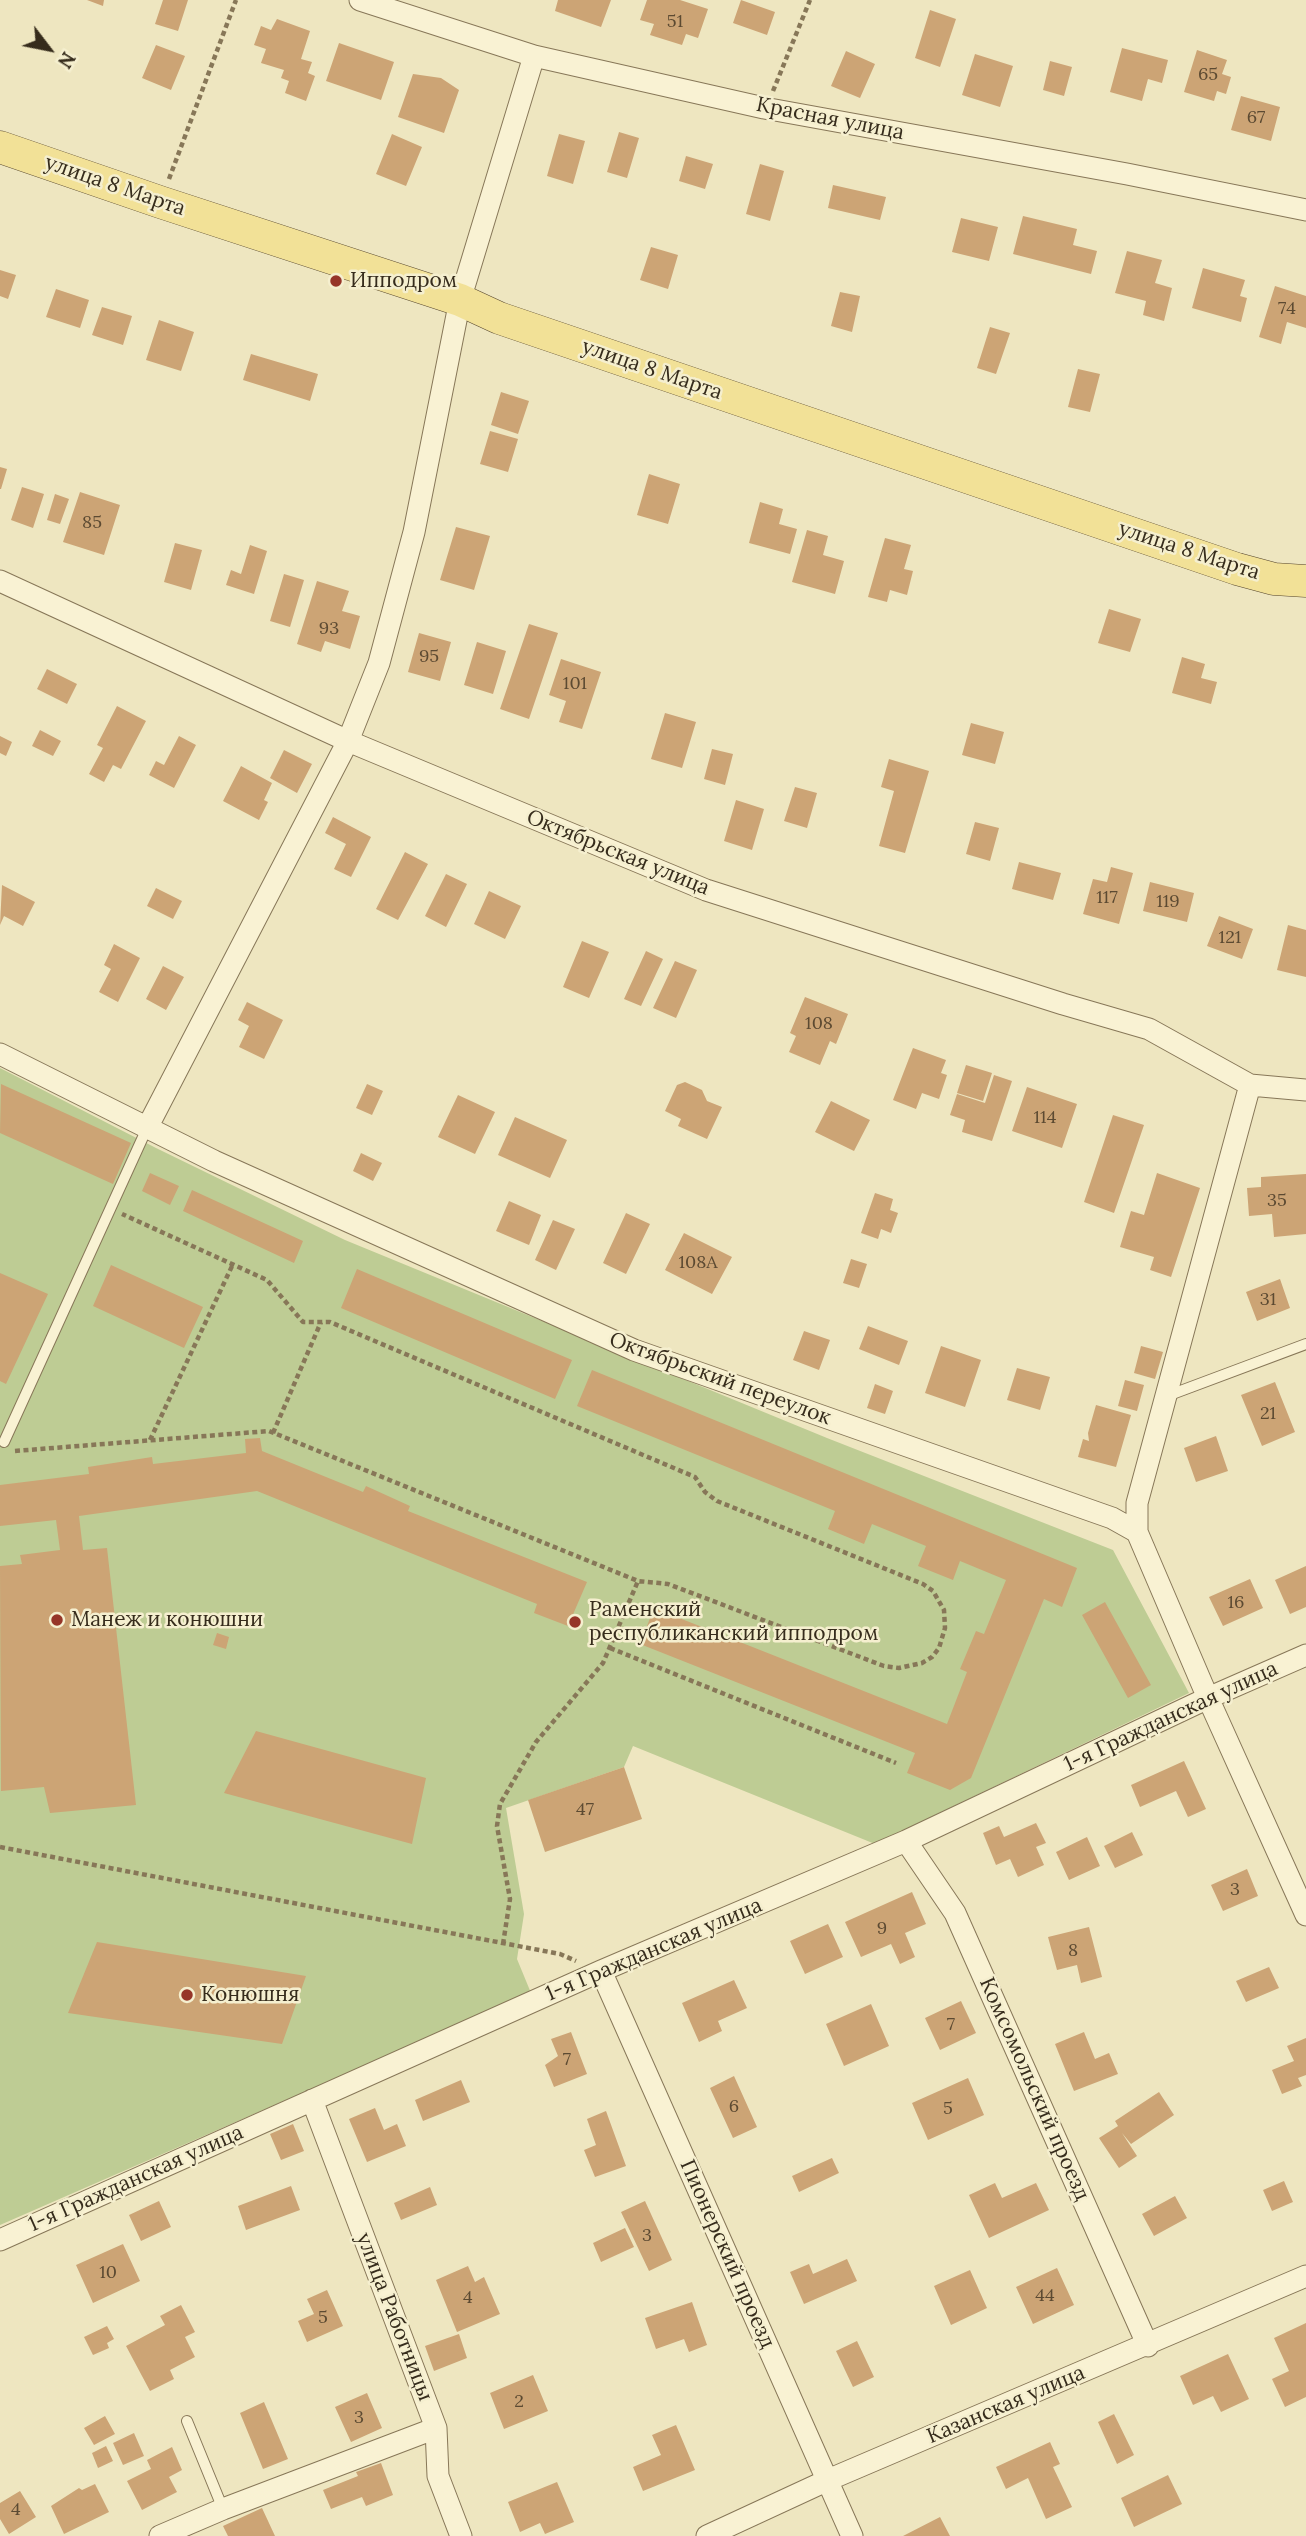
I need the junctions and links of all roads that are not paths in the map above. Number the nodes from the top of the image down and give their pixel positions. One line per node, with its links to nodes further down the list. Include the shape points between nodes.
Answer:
1 (360, 0): 2 (street, Красная улица)
2 (534, 56): 4 (street, Красная улица, via 764,107); 5 (street)
3 (0, 147): 5 (main road, улица 8 Марта)
4 (1306, 210)
5 (460, 300): 7 (main road, улица 8 Марта, via 512,323 1237,569 1274,579); 8 (street, via 398,598 379,663)
6 (0, 581): 8 (street, Октябрьская улица)
7 (1306, 581)
8 (348, 741): 10 (street, Октябрьская улица, via 706,890 1149,1029); 12 (street)
9 (0, 1054): 12 (street, Октябрьский переулок)
10 (1250, 1085): 11 (street); 14 (street)
11 (1306, 1090)
12 (148, 1126): 15 (lane); 16 (street, Октябрьский переулок, via 214,1161 634,1350 1112,1518)
13 (1306, 1343): 14 (lane)
14 (1164, 1397): 16 (street, via 1137,1503)
15 (4, 1442)
16 (1137, 1532): 18 (street)
17 (1306, 1655): 18 (street, 1-я Гражданская улица)
18 (1208, 1698): 19 (street, 1-я Гражданская улица); 20 (street)
19 (906, 1841): 21 (street, 1-я Гражданская улица); 25 (street, Комсомольский проезд, via 956,1913)
20 (1306, 1915)
21 (601, 1971): 22 (street, 1-я Гражданская улица); 28 (street, Пионерский проезд)
22 (312, 2100): 23 (street, 1-я Гражданская улица); 27 (street, улица Работницы)
23 (0, 2240)
24 (1306, 2276): 25 (street, Казанская улица)
25 (1148, 2346): 28 (street, Казанская улица)
26 (187, 2421): 29 (lane)
27 (436, 2428): 29 (street); 31 (street, улица Работницы, via 438,2476)
28 (828, 2480): 32 (street, Казанская улица); 33 (street, Пионерский проезд)
29 (223, 2509): 30 (street)
30 (160, 2536)
31 (461, 2536)
32 (707, 2536)
33 (852, 2536)

